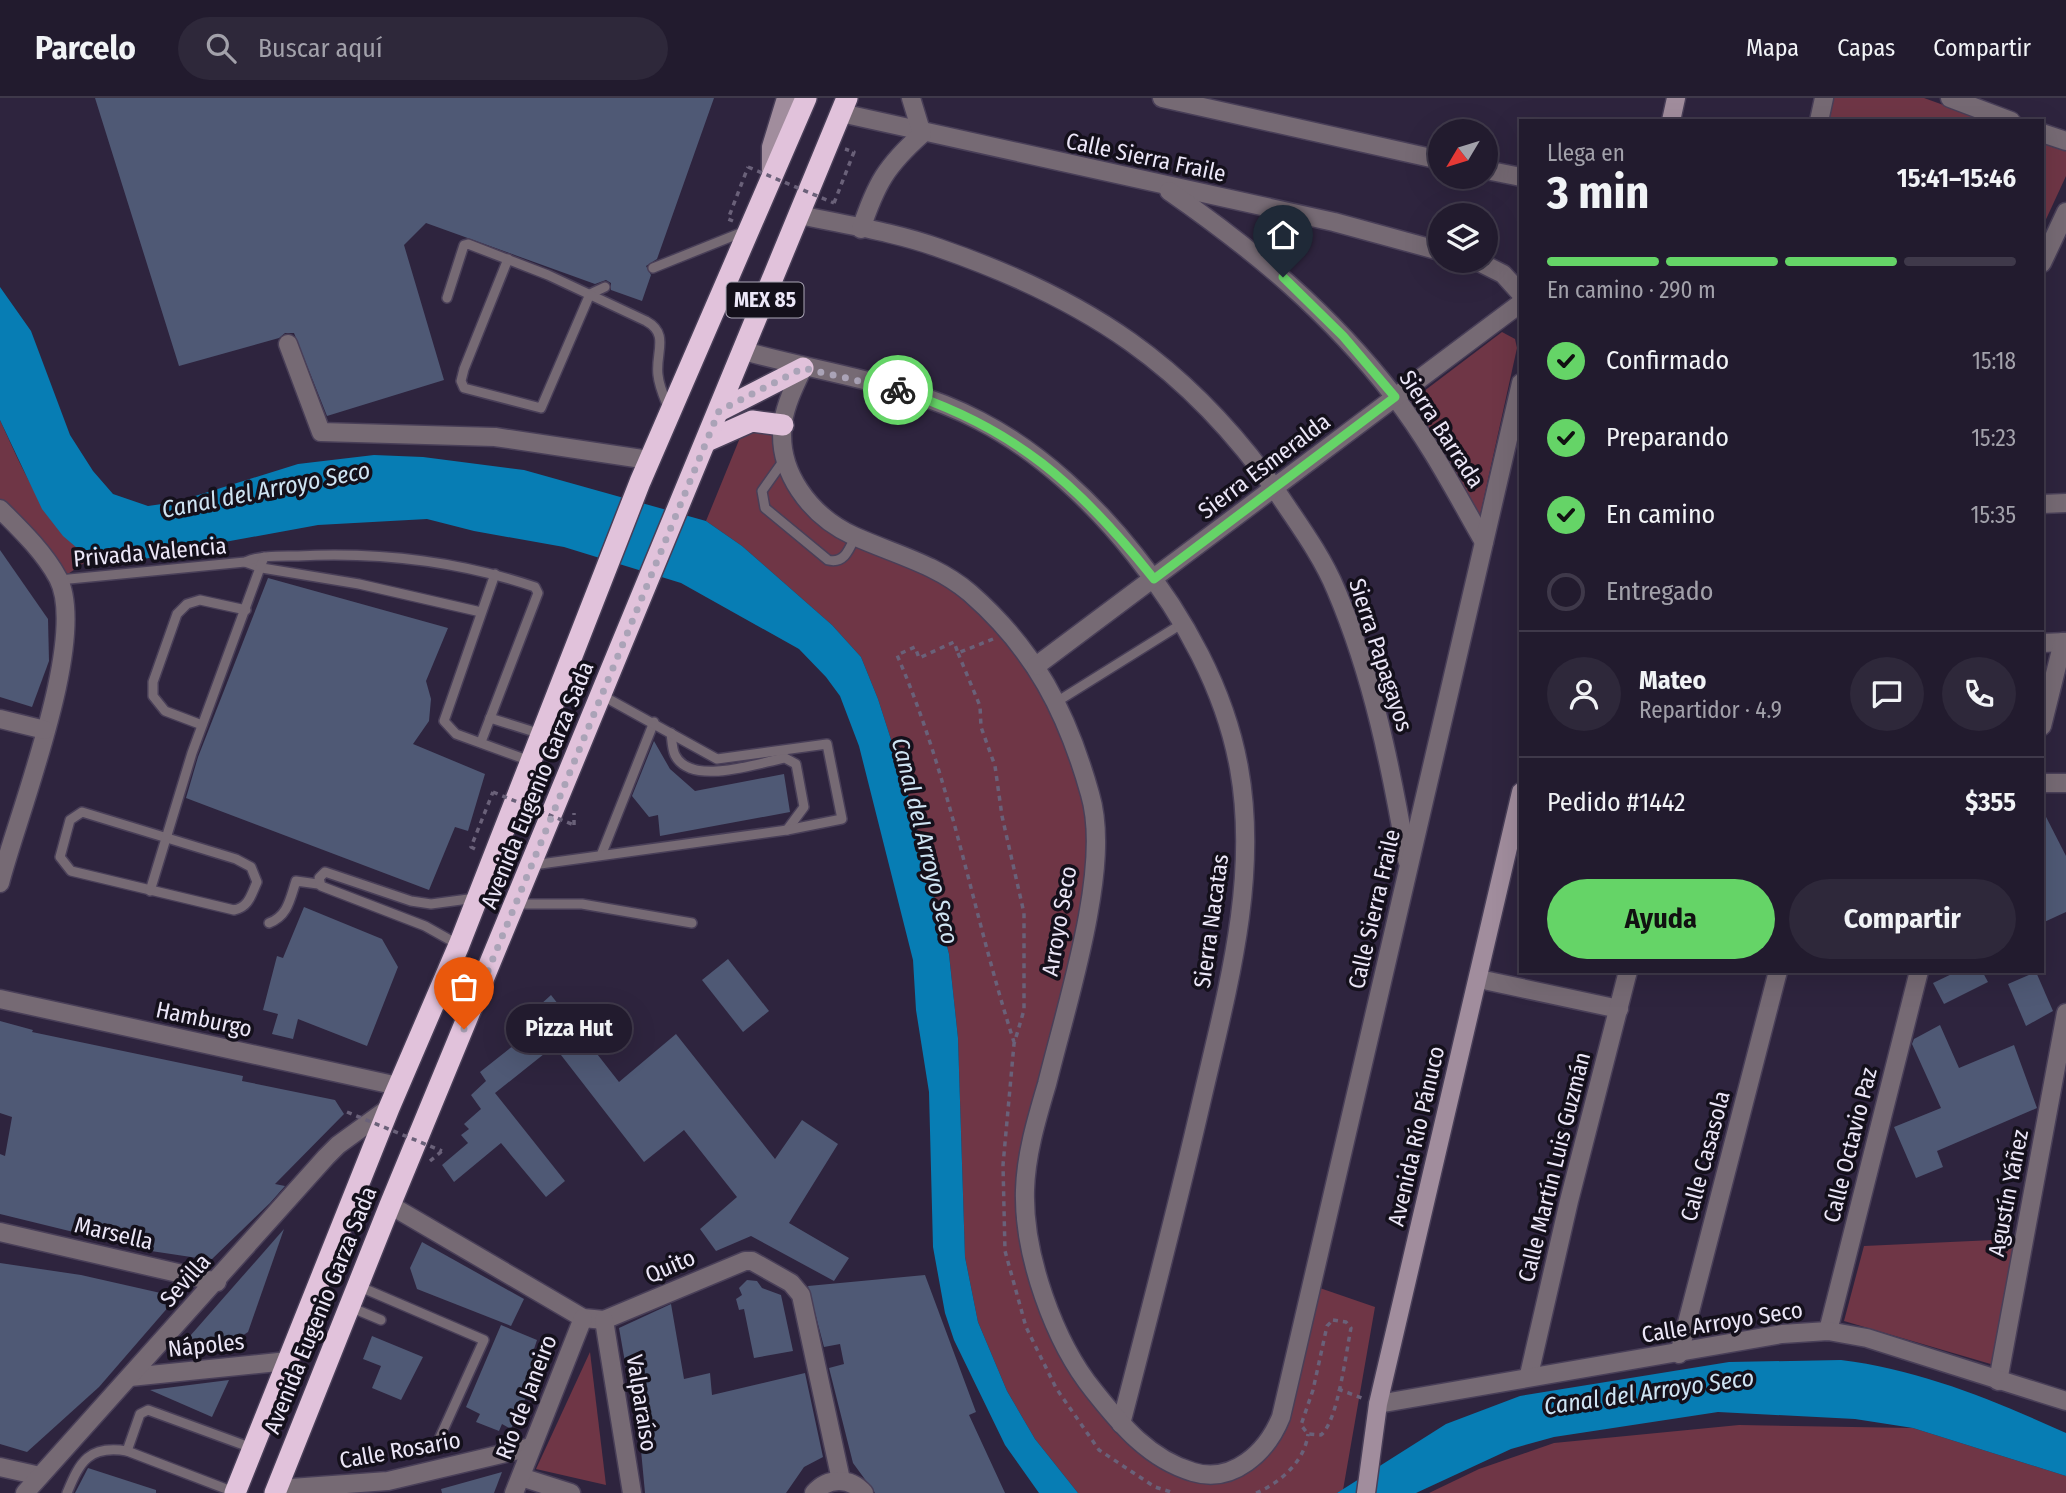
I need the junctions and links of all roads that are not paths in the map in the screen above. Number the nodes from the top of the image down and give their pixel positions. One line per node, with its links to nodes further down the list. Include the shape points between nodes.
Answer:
1 (786, 98): 17 (street, via 771,147)
2 (806, 98): 17 (highway, Avenida Eugenio Garza Sada)
3 (911, 98): 13 (street)
4 (1162, 98): 15 (street)
5 (1676, 98): 9 (street)
6 (1824, 98): 10 (street)
7 (1950, 98): 11 (street)
8 (844, 106): 13 (street, Calle Sierra Fraile); 21 (highway, Avenida Eugenio Garza Sada / MEX 85)
9 (1671, 119)
10 (1819, 119)
11 (2006, 119)
12 (2044, 133): 14 (street)
13 (922, 134): 19 (street, Calle Sierra Fraile); 22 (street, via 893,160 874,191)
14 (2066, 141)
15 (1428, 157)
16 (1498, 172): 18 (street)
17 (771, 177): 23 (highway, Avenida Eugenio Garza Sada / MEX 85)
18 (1519, 177)
19 (1161, 186): 24 (street, Calle Sierra Fraile, via 1334,222); 38 (street, Sierra Barrada, via 1268,264 1343,336)
20 (2066, 212): 26 (street)
21 (800, 215): 22 (street, Sierra Papagayos); 35 (highway, Avenida Eugenio Garza Sada / MEX 85)
22 (861, 229): 45 (street, Sierra Papagayos, via 937,247 1030,282 1110,327 1168,368 1213,410)
23 (748, 230): 27 (lane); 40 (highway, Avenida Eugenio Garza Sada / MEX 85)
24 (1428, 248)
25 (508, 259): 31 (lane); 31 (lane, via 464,369 464,388 541,408); 32 (lane, via 465,244)
26 (2044, 259)
27 (653, 268)
28 (1498, 272): 30 (street)
29 (605, 287): 31 (lane)
30 (1519, 293)
31 (590, 294): 40 (lane, via 657,329 661,341 658,377)
32 (447, 298)
33 (1519, 304): 38 (street, Sierra Esmeralda)
34 (288, 344): 43 (street, via 321,432 495,437)
35 (744, 351): 36 (street, Sierra Nacatas); 39 (highway, Avenida Eugenio Garza Sada / MEX 85)
36 (803, 368): 39 (highway); 41 (street, Arroyo Seco); 55 (street, Sierra Nacatas, via 899,390 980,421 1028,451 1065,482 1115,530)
37 (1519, 392): 50 (street, Calle Sierra Fraile)
38 (1395, 397): 45 (street, Sierra Esmeralda); 50 (street, Sierra Barrada)
39 (719, 411): 42 (highway, Avenida Eugenio Garza Sada / MEX 85)
40 (669, 412): 43 (highway, Avenida Eugenio Garza Sada / MEX 85)
41 (783, 425): 42 (highway, via 752,421); 44 (street, Arroyo Seco)
42 (707, 441): 63 (highway, Avenida Eugenio Garza Sada / MEX 85)
43 (649, 460): 72 (highway, Avenida Eugenio Garza Sada / MEX 85)
44 (784, 460): 49 (street, Arroyo Seco, via 800,492 818,513); 49 (lane, via 762,491 765,508 828,560 841,559)
45 (1275, 489): 55 (street, Sierra Esmeralda); 82 (street, Sierra Papagayos, via 1335,588 1357,646 1385,741)
46 (2066, 503): 47 (street)
47 (2044, 504)
48 (0, 509): 56 (street)
49 (855, 537): 62 (street, Arroyo Seco, via 905,554 969,592)
50 (1484, 542): 82 (street, Calle Sierra Fraile)
51 (264, 557): 52 (lane, Privada Valencia); 53 (lane); 54 (lane, Privada Valencia, via 377,554)
52 (245, 562): 53 (lane); 56 (lane, Privada Valencia)
53 (261, 568): 57 (lane); 58 (lane, via 359,584)
54 (495, 574): 58 (lane); 65 (lane, Privada Valencia, via 538,591)
55 (1154, 579): 59 (street, Sierra Nacatas); 62 (street, Sierra Esmeralda)
56 (59, 580): 70 (street, via 65,634)
57 (246, 610): 69 (lane); 69 (lane, via 200,600 177,614 153,682 153,696 165,711)
58 (481, 612): 73 (lane, via 444,721 456,734)
59 (1184, 623): 64 (lane); 116 (street, Sierra Nacatas, via 1224,710 1239,767 1246,821 1246,877 1227,995)
60 (2065, 642): 61 (street); 67 (street)
61 (2044, 643)
62 (1036, 666): 64 (street, Arroyo Seco)
63 (603, 696): 68 (lane); 81 (highway, Avenida Eugenio Garza Sada)
64 (1058, 701): 116 (street, Arroyo Seco, via 1092,799 1096,856 1083,945 1033,1132 1025,1191 1040,1283 1056,1327 1080,1374)
65 (490, 718): 72 (lane); 73 (lane)
66 (0, 719): 70 (street)
67 (2044, 719)
68 (654, 722): 71 (lane); 80 (lane)
69 (202, 725): 79 (lane)
70 (45, 730): 83 (street)
71 (671, 733): 78 (lane, via 675,755 687,769 703,773 785,758 796,764 804,807); 78 (lane, via 722,760 827,744 842,819)
72 (541, 734): 74 (highway, Avenida Eugenio Garza Sada)
73 (481, 742): 74 (lane)
74 (531, 761): 86 (highway, Avenida Eugenio Garza Sada)
75 (2044, 783): 76 (street)
76 (2066, 783)
77 (1519, 801): 94 (street, Avenida Río Pánuco)
78 (787, 830): 80 (lane)
79 (165, 838): 85 (lane); 85 (lane, via 236,859 254,869 257,882 247,904 234,910); 85 (lane, via 82,812 70,820 60,857 67,869)
80 (602, 853): 81 (lane)
81 (533, 865): 87 (highway, Avenida Eugenio Garza Sada)
82 (1408, 869): 118 (street, Calle Sierra Fraile, via 1309,1308 1282,1417)
83 (0, 883)
84 (318, 884): 86 (lane, via 324,872 411,901 431,904); 88 (lane, via 296,881 286,911); 90 (lane, via 425,926)
85 (150, 891)
86 (476, 898): 90 (highway, Avenida Eugenio Garza Sada)
87 (516, 904): 89 (lane, via 582,904); 100 (highway, Avenida Eugenio Garza Sada)
88 (269, 923)
89 (692, 923)
90 (459, 946): 98 (highway, Avenida Eugenio Garza Sada)
91 (1628, 973): 96 (street, Calle Martín Luis Guzmán)
92 (1777, 973): 109 (street, Calle Casasola)
93 (1918, 973): 108 (street, Calle Octavio Paz)
94 (1479, 979): 96 (street); 115 (street, Avenida Río Pánuco)
95 (0, 999): 98 (street, Hamburgo)
96 (1619, 1009): 111 (street, Calle Martín Luis Guzmán)
97 (2066, 1013): 113 (street, Agustín Yáñez)
98 (398, 1086): 99 (highway, Avenida Eugenio Garza Sada)
99 (389, 1108): 102 (street, Sevilla, via 338,1145); 110 (highway, Avenida Eugenio Garza Sada)
100 (390, 1205): 103 (highway, Avenida Eugenio Garza Sada); 105 (street, Quito)
101 (0, 1232): 102 (street, Marsella)
102 (217, 1282): 112 (street, Sevilla)
103 (358, 1286): 104 (highway, Avenida Eugenio Garza Sada); 117 (lane, via 484,1340)
104 (350, 1307): 106 (lane); 126 (highway, Avenida Eugenio Garza Sada)
105 (583, 1318): 107 (street, Quito); 119 (street, Río de Janeiro)
106 (381, 1320)
107 (604, 1320): 124 (street, Quito, via 745,1261 791,1283 801,1294); 131 (street, Valparaíso)
108 (1828, 1331): 109 (street, Calle Arroyo Seco, via 1782,1334); 113 (street, Calle Arroyo Seco, via 1867,1338)
109 (1679, 1354): 111 (street, Calle Arroyo Seco)
110 (288, 1361): 112 (street, Nápoles); 120 (highway, Avenida Eugenio Garza Sada)
111 (1529, 1376): 115 (street, Calle Arroyo Seco)
112 (130, 1377): 123 (street, Sevilla)
113 (1997, 1381): 114 (street, Calle Arroyo Seco)
114 (2066, 1401)
115 (1378, 1404): 134 (street, Avenida Río Pánuco)
116 (1121, 1424): 118 (street, Arroyo Seco, via 1156,1455 1208,1475 1237,1469)
117 (440, 1437)
118 (1268, 1443)
119 (531, 1447): 125 (street, Río de Janeiro); 126 (street, Calle Rosario, via 388,1481)
120 (252, 1448): 121 (lane, via 148,1410 140,1414); 129 (highway, Avenida Eugenio Garza Sada)
121 (127, 1451): 128 (lane, via 100,1451 85,1459); 129 (lane)
122 (0, 1467): 123 (street)
123 (40, 1476): 127 (street, Sevilla)
124 (841, 1480): 132 (street); 133 (street, via 858,1485)
125 (517, 1485): 130 (street)
126 (276, 1491)
127 (25, 1493)
128 (67, 1493)
129 (235, 1493)
130 (570, 1493)
131 (632, 1493)
132 (814, 1493)
133 (864, 1493)
134 (1366, 1493)

